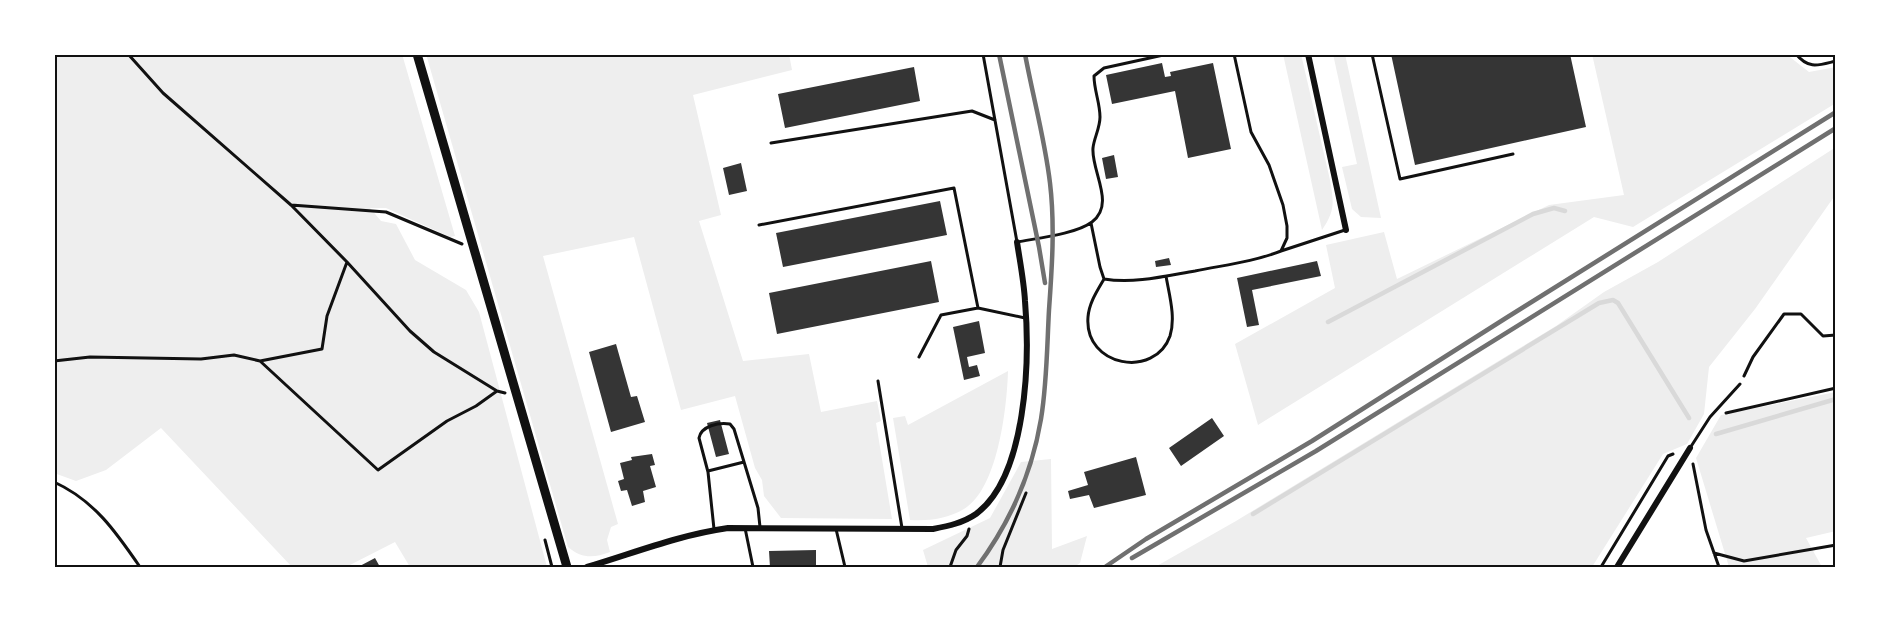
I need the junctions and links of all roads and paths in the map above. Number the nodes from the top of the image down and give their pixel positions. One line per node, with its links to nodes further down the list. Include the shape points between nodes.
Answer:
1 (128, 54): 13 (path, via 163,93)
2 (417, 54): 18 (main road)
3 (983, 54): 10 (lane)
4 (1168, 54): 14 (lane, via 1104,68 1094,76 1100,116 1093,149 1103,196 1098,217)
5 (1234, 54): 19 (lane, via 1251,132 1269,165 1283,205 1287,238)
6 (1308, 54): 16 (street)
7 (1372, 54): 12 (lane, via 1400,179)
8 (1796, 54): 9 (path, via 1803,62 1816,66)
9 (1836, 61)
10 (995, 120): 11 (lane, via 972,111); 17 (lane)
11 (771, 143)
12 (1513, 154)
13 (291, 205): 18 (path, via 386,212 459,243); 20 (path)
14 (1091, 224): 17 (lane); 22 (lane)
15 (759, 225): 23 (lane, via 954,188)
16 (1346, 230): 19 (lane)
17 (1017, 242): 24 (street)
18 (473, 244): 32 (main road)
19 (1281, 251): 21 (lane)
20 (347, 262): 28 (path, via 327,316 322,349); 33 (path, via 434,352)
21 (1166, 276): 22 (lane); 22 (lane, via 1171,334 1163,350 1134,362 1106,356 1090,335 1091,301)
22 (1104, 279)
23 (978, 308): 24 (lane); 26 (lane, via 941,315)
24 (1026, 318): 40 (street, via 1023,395 1009,468 996,494)
25 (1836, 335): 30 (path, via 1822,336 1801,314 1784,314 1753,357)
26 (919, 357)
27 (54, 361): 28 (path, via 234,355)
28 (260, 361): 33 (path, via 378,470)
29 (878, 381): 45 (lane)
30 (1740, 384): 34 (lane)
31 (1836, 388): 34 (path)
32 (515, 390): 33 (path); 49 (main road)
33 (496, 391)
34 (1710, 417): 35 (lane)
35 (1690, 448): 47 (path); 55 (path, via 1668,456); 56 (street)
36 (744, 462): 37 (lane); 37 (lane, via 734,429 725,423 700,433); 42 (lane, via 758,508)
37 (708, 471): 44 (lane)
38 (54, 482): 48 (lane, via 91,504)
39 (1026, 493): 54 (path)
40 (974, 515): 45 (street, via 933,529); 53 (path)
41 (745, 527): 42 (street); 44 (street); 51 (lane)
42 (759, 527): 43 (street)
43 (835, 528): 45 (street); 52 (lane)
44 (714, 530): 50 (street, via 663,541)
45 (902, 530)
46 (1836, 545): 47 (path, via 1744,561)
47 (1714, 553): 57 (path)
48 (140, 567)
49 (567, 567)
50 (587, 567)
51 (753, 567)
52 (845, 567)
53 (950, 567)
54 (1000, 567)
55 (1600, 567)
56 (1617, 567)
57 (1719, 567)

